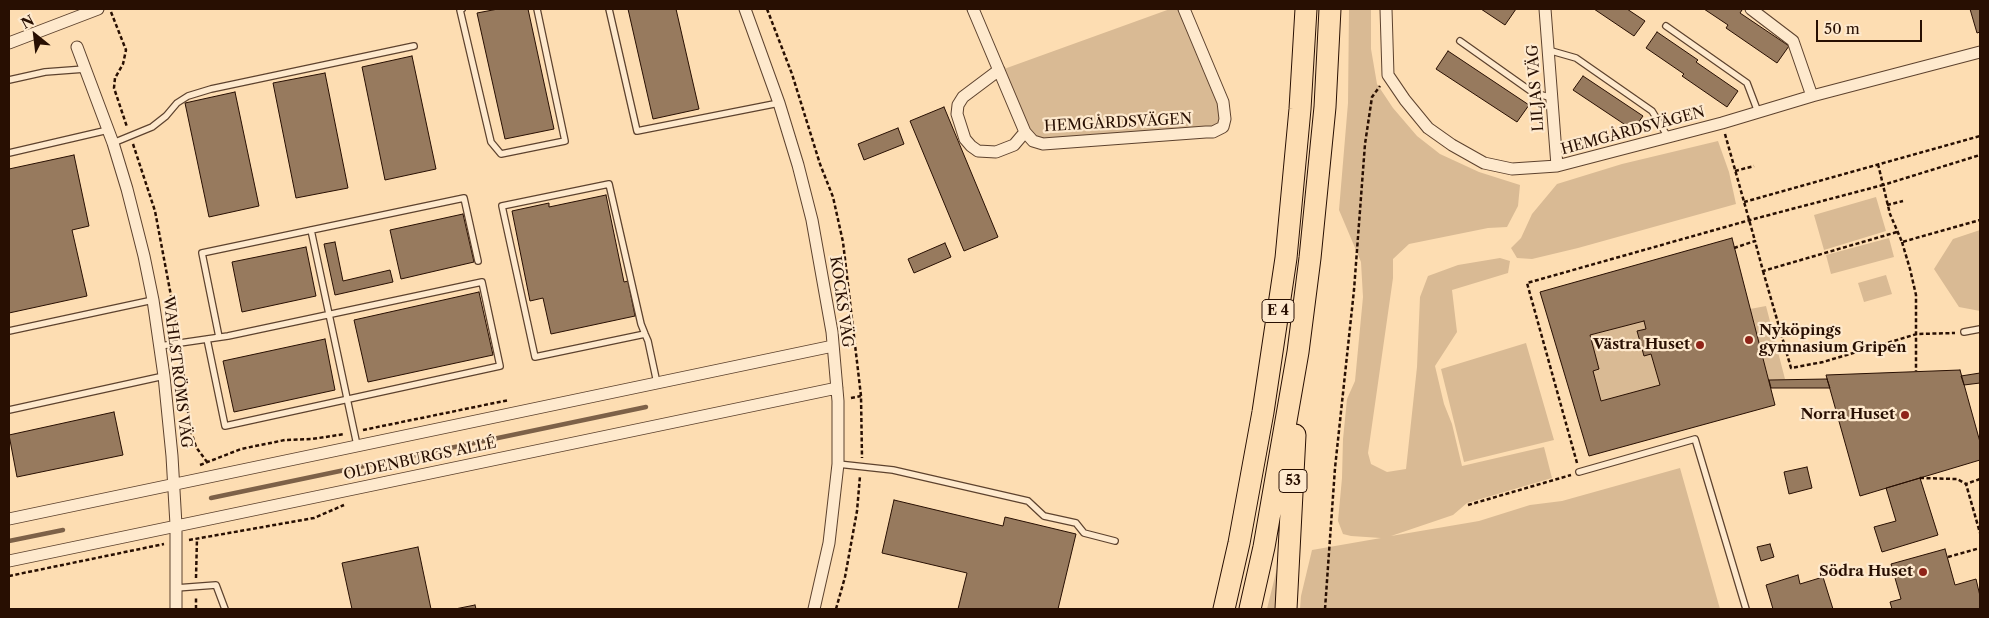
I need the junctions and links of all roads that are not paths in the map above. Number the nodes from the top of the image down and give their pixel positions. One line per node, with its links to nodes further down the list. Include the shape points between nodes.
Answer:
1 (98, 9): 15 (street)
2 (462, 9): 3 (lane, via 491,142 501,154 565,141)
3 (536, 9)
4 (608, 9): 25 (lane, via 636,131)
5 (745, 9): 25 (street, KOCKS VÄG)
6 (973, 9): 21 (street, HEMGÅRDSVÄGEN)
7 (1184, 9): 28 (street, HEMGÅRDSVÄGEN, via 1223,102 1223,127 1213,132 1043,144 1033,141)
8 (1306, 9): 63 (highway, E 4, via 1286,258 1263,412)
9 (1330, 9): 45 (highway, E 4, via 1318,197)
10 (1386, 9): 32 (street, HEMGÅRDSVÄGEN, via 1388,75 1428,128 1484,163 1512,170)
11 (1544, 9): 18 (street, LILJAS VÄG)
12 (1751, 9): 23 (street, via 1793,41)
13 (1666, 26): 26 (lane, via 1747,83)
14 (1460, 41): 24 (lane, via 1532,92)
15 (9, 43)
16 (414, 46): 30 (lane, via 188,96 152,127)
17 (77, 47): 20 (street, WAHLSTRÖMS VÄG)
18 (1548, 50): 24 (street, LILJAS VÄG); 29 (lane, via 1576,58 1652,111)
19 (1980, 52): 23 (street, HEMGÅRDSVÄGEN)
20 (85, 69): 22 (lane, via 45,72); 27 (street, WAHLSTRÖMS VÄG)
21 (999, 70): 28 (street, HEMGÅRDSVÄGEN); 28 (street, via 963,97 958,105 957,114 965,139 978,151 996,152 1014,145)
22 (9, 80)
23 (1812, 96): 26 (street, HEMGÅRDSVÄGEN)
24 (1552, 98): 32 (street, LILJAS VÄG)
25 (779, 103): 44 (street, KOCKS VÄG, via 812,220)
26 (1758, 112): 29 (street, HEMGÅRDSVÄGEN)
27 (108, 130): 30 (street, WAHLSTRÖMS VÄG); 31 (lane)
28 (1025, 132)
29 (1668, 137): 32 (street, HEMGÅRDSVÄGEN)
30 (113, 143): 35 (street, WAHLSTRÖMS VÄG, via 136,223)
31 (9, 153)
32 (1557, 166)
33 (311, 230): 34 (lane, via 464,198); 36 (lane); 41 (lane, via 202,253)
34 (478, 261)
35 (153, 300): 38 (lane); 43 (street, WAHLSTRÖMS VÄG)
36 (329, 315): 41 (lane); 49 (lane); 49 (lane, via 482,282 500,366)
37 (1980, 329): 39 (lane)
38 (9, 331)
39 (1964, 332)
40 (645, 334): 40 (lane, via 609,184 502,206 534,357); 47 (lane)
41 (219, 337): 42 (lane)
42 (207, 339): 43 (lane); 49 (lane, via 226,426)
43 (160, 346): 46 (street, WAHLSTRÖMS VÄG)
44 (833, 346): 47 (street, OLDENBURGS ALLÉ); 48 (street, KOCKS VÄG)
45 (1298, 352): 64 (highway, E 4); 65 (highway, 53)
46 (164, 376): 50 (lane); 54 (street, WAHLSTRÖMS VÄG)
47 (657, 383): 51 (street, OLDENBURGS ALLÉ)
48 (837, 388): 52 (street, KOCKS VÄG); 56 (street, OLDENBURGS ALLÉ)
49 (347, 400): 51 (lane)
50 (9, 410)
51 (357, 445): 54 (street, OLDENBURGS ALLÉ)
52 (838, 464): 57 (lane, via 893,470 1028,502 1044,516 1076,523 1084,533); 62 (street, KOCKS VÄG, via 829,543)
53 (1579, 472): 66 (lane, via 1695,439)
54 (174, 485): 55 (street, OLDENBURGS ALLÉ); 56 (street, WAHLSTRÖMS VÄG)
55 (9, 519)
56 (176, 526): 58 (street, OLDENBURGS ALLÉ); 59 (street, WAHLSTRÖMS VÄG)
57 (1115, 541)
58 (9, 561)
59 (176, 588): 60 (street, WAHLSTRÖMS VÄG); 61 (lane, via 216,585)
60 (176, 609)
61 (225, 609)
62 (814, 609)
63 (1224, 609)
64 (1250, 609)
65 (1286, 609)
66 (1746, 609)

